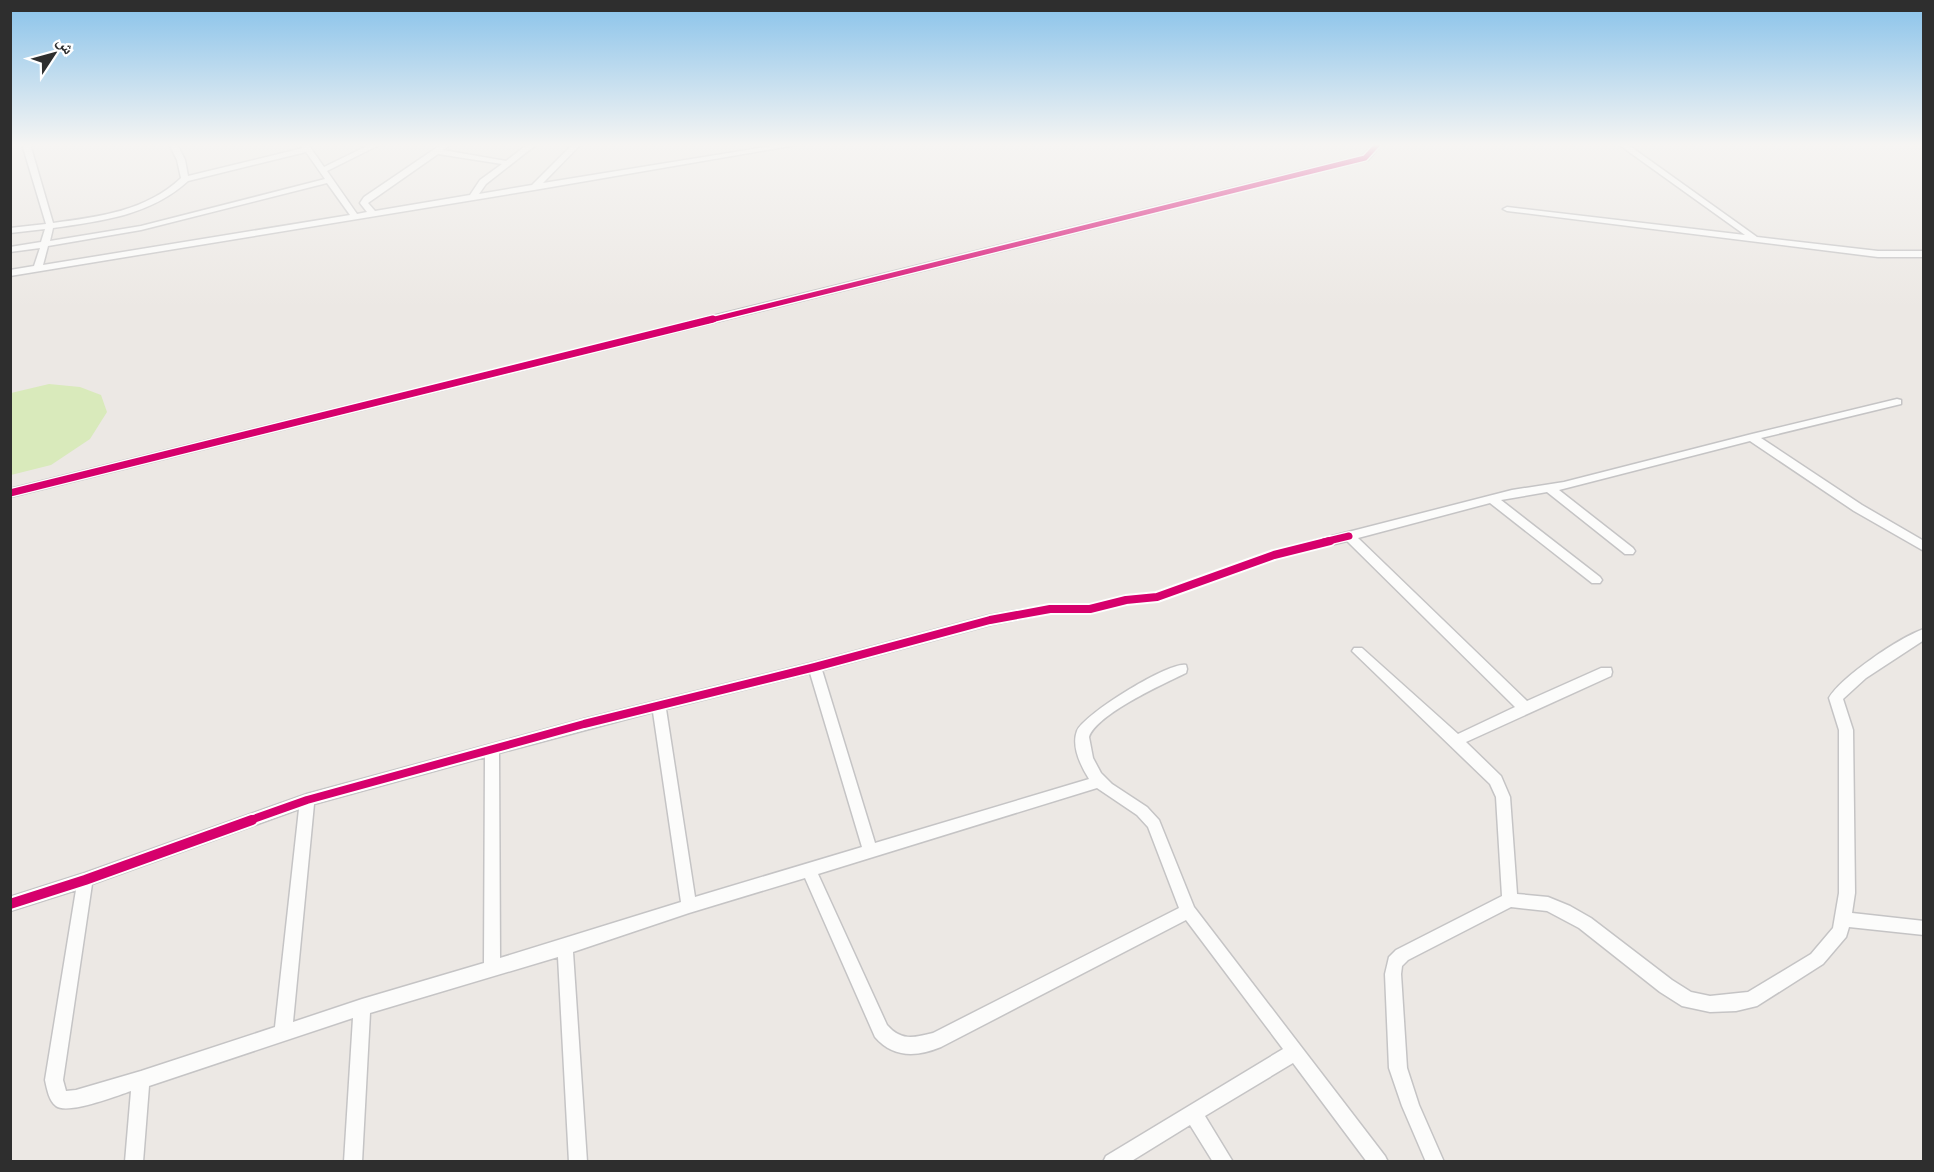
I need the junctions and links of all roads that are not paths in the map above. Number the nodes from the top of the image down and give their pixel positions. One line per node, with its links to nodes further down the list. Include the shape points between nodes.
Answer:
1 (43, 199): 12 (street)
2 (156, 199): 12 (street, via 118,214)
3 (255, 199): 15 (street, via 141,228)
4 (342, 199): 11 (street)
5 (367, 199): 10 (street, via 364,203)
6 (468, 199): 10 (street)
7 (1200, 199): 23 (street)
8 (1699, 199): 14 (street)
9 (1507, 209): 14 (street)
10 (373, 214): 11 (street)
11 (355, 217): 18 (street)
12 (50, 225): 13 (street); 15 (street)
13 (10, 231)
14 (1757, 240): 17 (street, via 1878,254)
15 (45, 245): 16 (street); 18 (street)
16 (10, 250)
17 (1923, 254)
18 (38, 269): 19 (street)
19 (10, 273)
20 (1897, 402): 21 (street)
21 (1752, 437): 22 (street); 26 (street)
22 (1549, 488): 24 (street); 27 (street)
23 (10, 493)
24 (1492, 499): 25 (street); 28 (street)
25 (1348, 536): 31 (street, via 1274,555 1157,597 990,620); 35 (street)
26 (1923, 547)
27 (1629, 551)
28 (1596, 580)
29 (1923, 634): 47 (street, via 1837,694 1846,730)
30 (1358, 651): 36 (street)
31 (815, 667): 34 (street); 40 (street)
32 (1181, 669): 38 (street, via 1091,722 1083,734 1082,747)
33 (1606, 672): 35 (street)
34 (659, 705): 37 (street); 45 (street)
35 (1525, 708): 36 (street)
36 (1456, 741): 43 (street, via 1496,780 1503,797)
37 (492, 749): 39 (street); 50 (street)
38 (1099, 782): 40 (street); 46 (street, via 1148,815)
39 (307, 800): 42 (street); 52 (street)
40 (870, 850): 41 (street)
41 (809, 870): 45 (street); 46 (street, via 881,1031 887,1041 899,1047 935,1041)
42 (85, 880): 44 (street); 54 (street, via 55,1067 56,1091 62,1100 76,1099)
43 (1510, 900): 47 (street, via 1548,904 1565,911 1675,992 1688,1000 1710,1004 1750,1000 1802,969 1825,951); 62 (street, via 1395,962 1398,1068)
44 (10, 904)
45 (689, 906): 49 (street)
46 (1188, 911): 53 (street)
47 (1844, 919): 48 (street)
48 (1923, 928)
49 (565, 947): 50 (street); 58 (street)
50 (492, 968): 51 (street)
51 (362, 1007): 52 (street); 57 (street)
52 (283, 1033): 54 (street)
53 (1296, 1051): 55 (street); 61 (street)
54 (141, 1080): 56 (street)
55 (1193, 1113): 59 (street); 60 (street)
56 (134, 1161)
57 (353, 1161)
58 (578, 1161)
59 (1112, 1161)
60 (1224, 1161)
61 (1379, 1161)
62 (1435, 1161)

